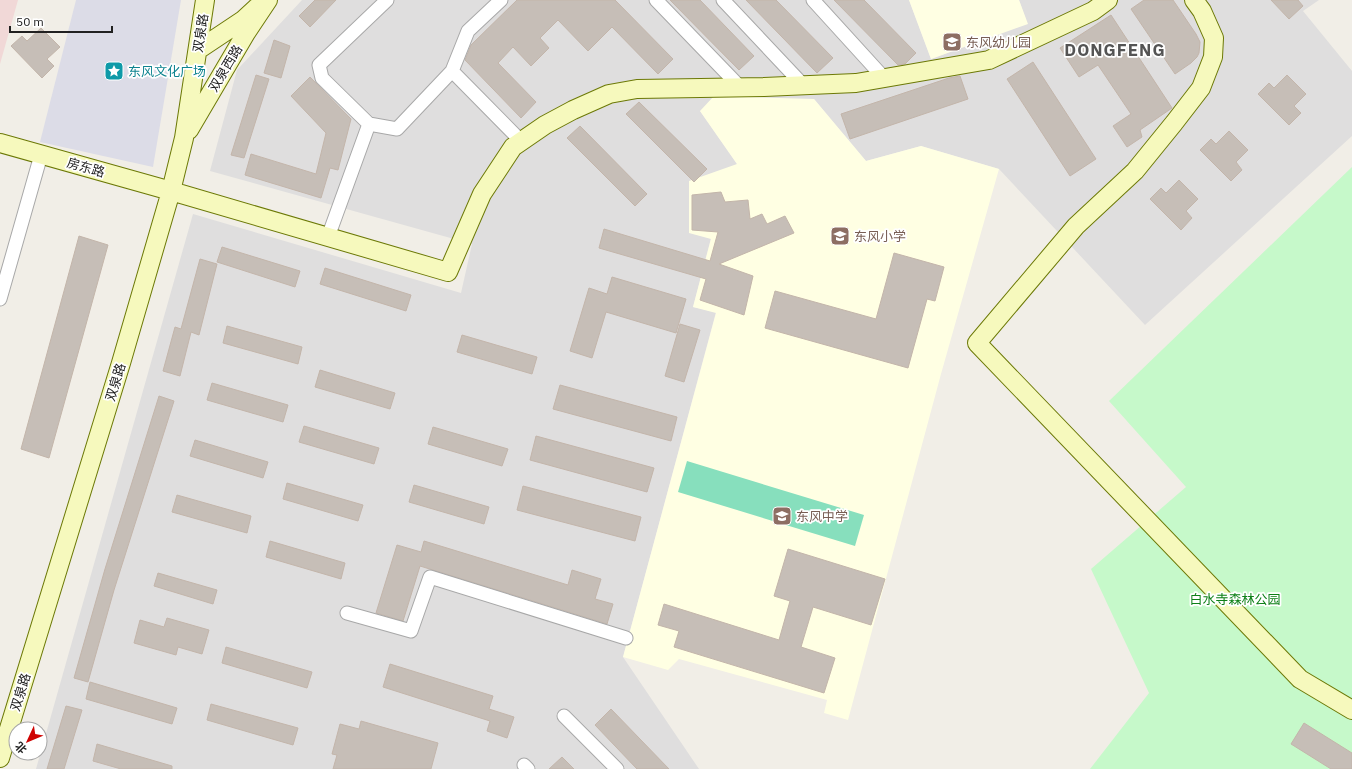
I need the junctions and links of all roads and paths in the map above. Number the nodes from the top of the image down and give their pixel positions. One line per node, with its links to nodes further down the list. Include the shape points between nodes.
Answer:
1 (205, 0): 11 (street, 双泉路)
2 (263, 0): 11 (street, 双泉西路, via 242,20)
3 (268, 0): 17 (street, 双泉西路)
4 (387, 0): 16 (street, via 319,65 322,78)
5 (501, 0): 12 (street, via 468,31)
6 (656, 0): 15 (street)
7 (723, 0): 14 (street)
8 (813, 0): 13 (street)
9 (1108, 0): 13 (street, via 1093,11 989,60)
10 (1194, 0): 26 (street, via 1214,38 1213,57 1201,88 1135,171 1076,226 978,343 1300,679)
11 (198, 50): 17 (street, 双泉路)
12 (452, 71): 16 (street, via 397,129); 18 (street)
13 (884, 78): 14 (street, via 856,83)
14 (803, 85): 15 (street)
15 (740, 87): 18 (street, via 637,89 609,94 573,110)
16 (369, 124): 22 (street)
17 (184, 138): 21 (street, 双泉路)
18 (521, 141): 22 (street, 房东路, via 513,147 482,194 448,272)
19 (0, 144): 20 (street, 房东路)
20 (41, 155): 21 (street, 房东路); 23 (street)
21 (171, 191): 22 (street, 房东路); 28 (street, 双泉路)
22 (328, 237)
23 (0, 299)
24 (347, 613): 25 (street, via 411,631 430,577)
25 (626, 638)
26 (1352, 710)
27 (564, 716): 29 (street)
28 (0, 758)
29 (617, 769)

